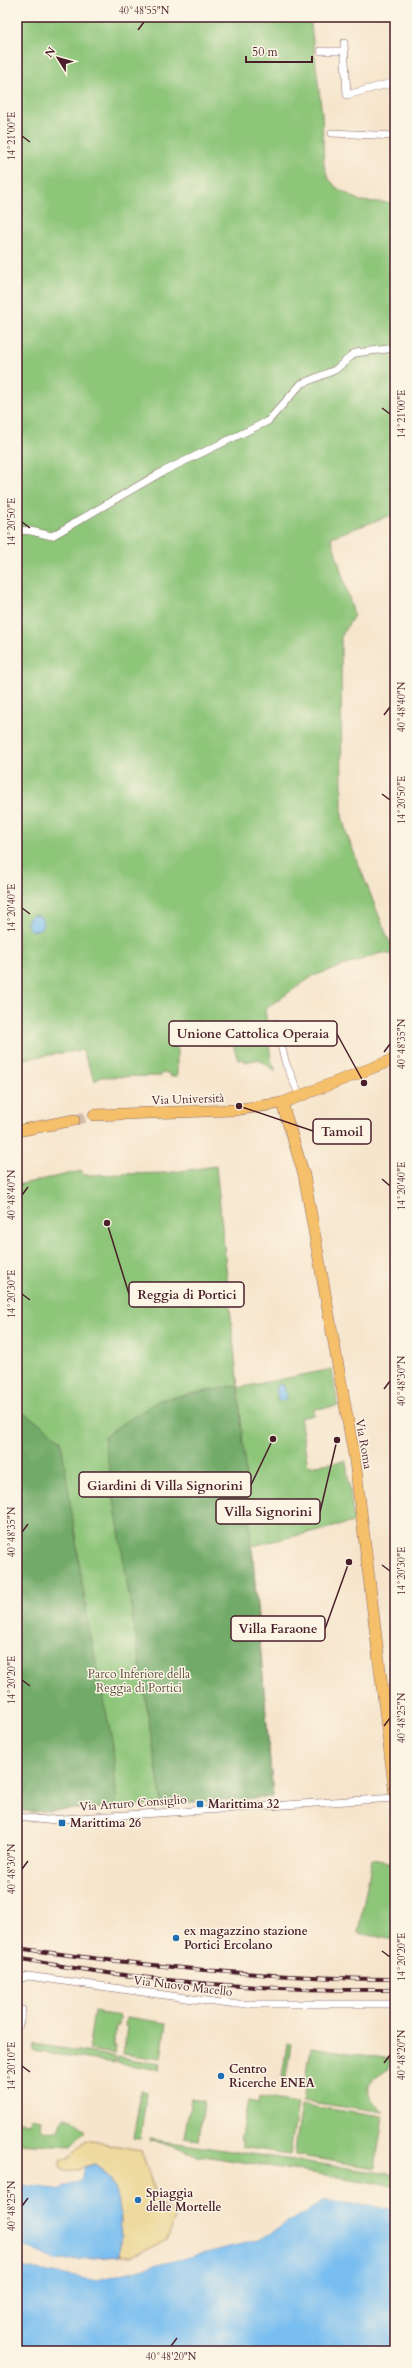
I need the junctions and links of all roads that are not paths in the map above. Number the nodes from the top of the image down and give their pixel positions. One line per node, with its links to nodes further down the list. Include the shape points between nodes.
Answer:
1 (344, 43): 3 (street)
2 (321, 51): 3 (street)
3 (345, 51): 4 (street, via 347,95)
4 (395, 82)
5 (332, 133): 6 (street)
6 (395, 136)
7 (395, 348): 8 (street, via 355,353 335,370 301,384 268,421 162,472 52,536 31,530)
8 (17, 530)
9 (275, 1023): 11 (street, via 286,1064)
10 (395, 1060): 11 (main road, Via Università)
11 (299, 1094): 12 (main road, Via Università)
12 (282, 1102): 13 (main road, Via Università, via 234,1110); 16 (main road, Via Roma, via 304,1175 355,1461)
13 (94, 1115)
14 (74, 1120): 15 (main road)
15 (17, 1131)
16 (395, 1795)
17 (395, 1798): 18 (street, Via Arturo Consiglio, via 46,1820)
18 (17, 1817)
19 (17, 1980): 20 (street, Via Nuovo Macello, via 28,1976 229,2004)
20 (395, 2004)
21 (17, 2009): 22 (street, via 22,2010)
22 (19, 2025)

